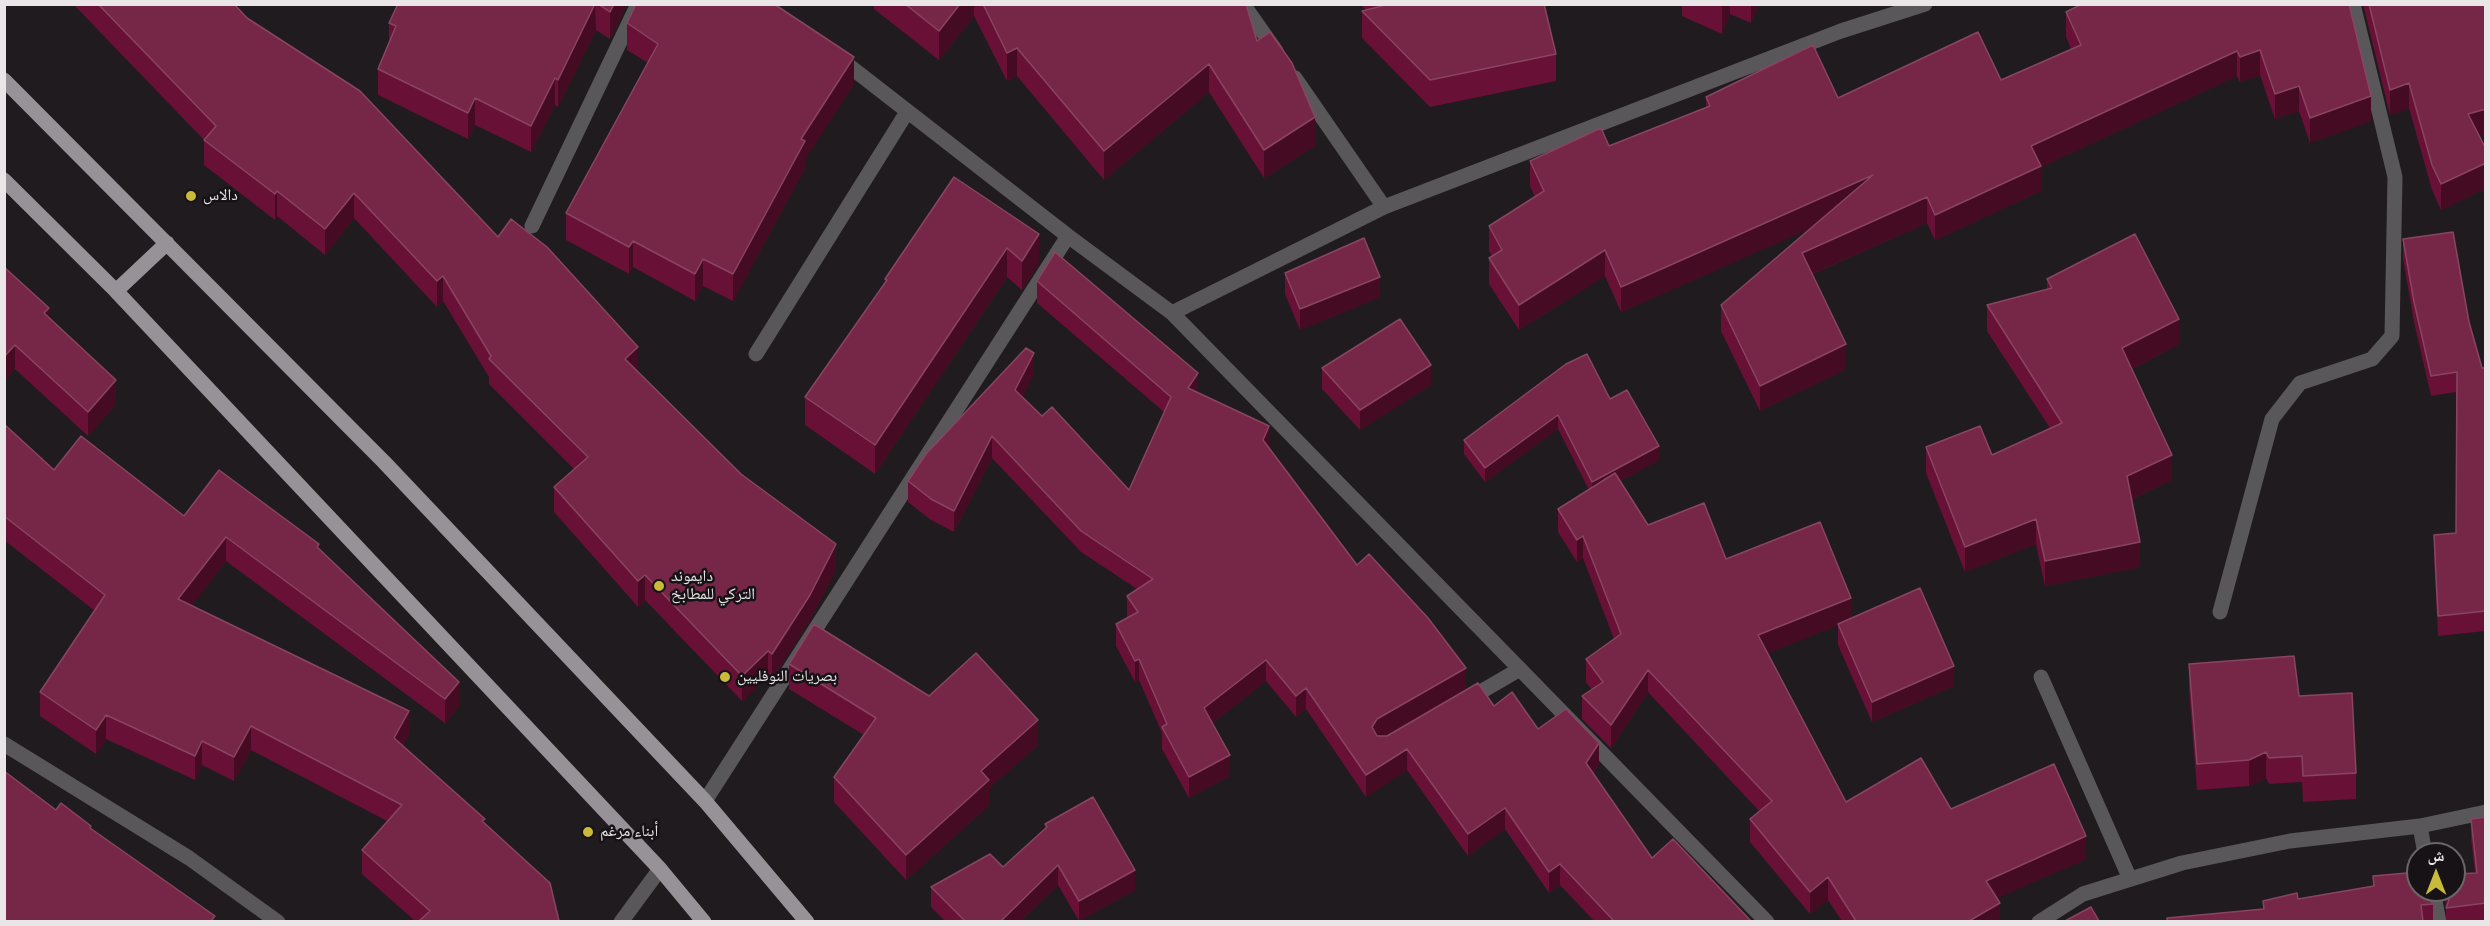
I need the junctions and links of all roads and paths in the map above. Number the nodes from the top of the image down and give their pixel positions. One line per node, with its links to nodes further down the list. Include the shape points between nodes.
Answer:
1 (638, 4): 10 (street)
2 (1243, 4): 9 (street)
3 (1925, 4): 9 (street, via 1830,35)
4 (2353, 4): 16 (street, via 2395,177 2392,336 2372,359 2300,383 2272,419)
5 (825, 47): 7 (street)
6 (4, 80): 12 (main road)
7 (907, 112): 11 (street); 15 (street)
8 (4, 180): 13 (main road)
9 (1384, 207): 14 (street)
10 (532, 226)
11 (1068, 236): 14 (street); 21 (street)
12 (166, 243): 13 (main road); 21 (main road, via 384,462)
13 (116, 291): 25 (main road)
14 (1172, 313): 17 (street)
15 (756, 354)
16 (2220, 612)
17 (1520, 669): 19 (street); 32 (street)
18 (2041, 677): 26 (street)
19 (1451, 709)
20 (4, 744): 28 (street, via 189,858)
21 (705, 801): 31 (main road)
22 (2486, 812): 23 (street)
23 (2420, 826): 24 (street); 26 (street, via 2290,840 2182,863)
24 (2423, 842)
25 (660, 870): 29 (street); 30 (main road)
26 (2130, 879): 33 (street, via 2083,894)
27 (2435, 902): 34 (street)
28 (278, 921)
29 (621, 921)
30 (704, 921)
31 (807, 921)
32 (1767, 921)
33 (2039, 921)
34 (2439, 921)

